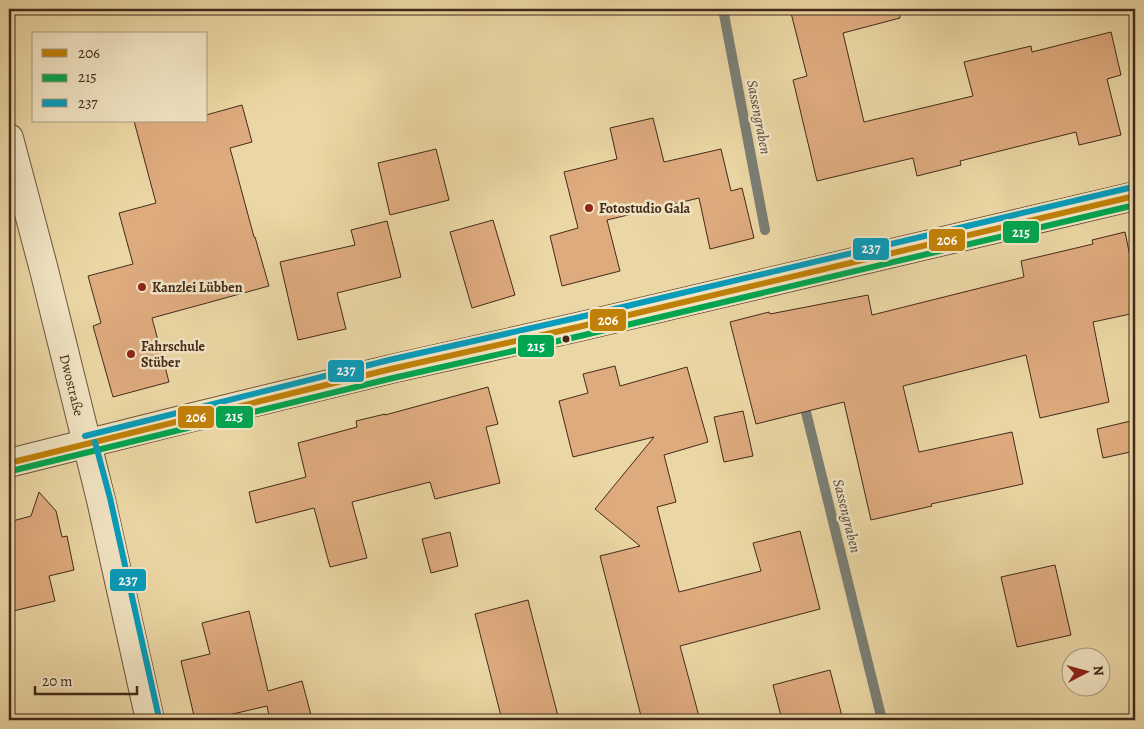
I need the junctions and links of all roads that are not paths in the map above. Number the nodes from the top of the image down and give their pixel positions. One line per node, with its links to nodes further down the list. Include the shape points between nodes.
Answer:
1 (9, 138): 3 (street, Dwostraße)
2 (1135, 196): 3 (street, via 391,369)
3 (87, 444): 4 (street); 5 (street, Dwostraße)
4 (9, 463)
5 (150, 720)

